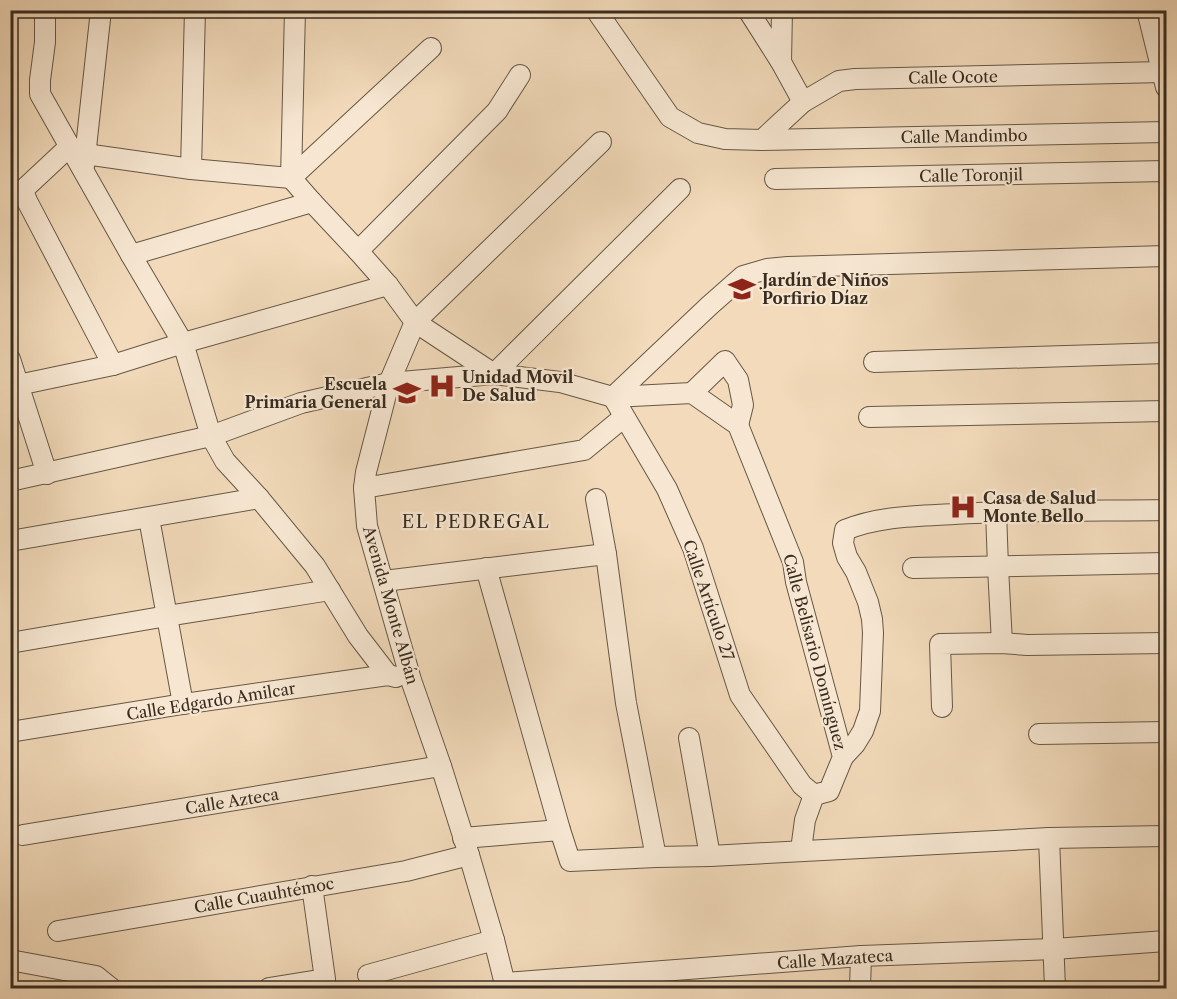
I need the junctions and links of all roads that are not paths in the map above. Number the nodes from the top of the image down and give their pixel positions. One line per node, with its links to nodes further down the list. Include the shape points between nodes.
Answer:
1 (45, 10): 17 (street, via 40,94)
2 (101, 10): 17 (street)
3 (195, 10): 18 (street)
4 (295, 10): 20 (street)
5 (596, 10): 15 (street, Calle Mandimbo, via 670,117 698,133 725,139)
6 (748, 10): 10 (street)
7 (782, 10): 10 (street)
8 (1147, 10): 12 (street)
9 (431, 48): 20 (street)
10 (781, 62): 13 (street)
11 (520, 75): 24 (street, via 497,111)
12 (1166, 82): 13 (street, Calle Ocote, via 855,79 839,81)
13 (803, 102): 15 (street, Calle Ocote)
14 (1167, 132): 15 (street, Calle Mandimbo)
15 (762, 140)
16 (601, 142): 28 (street)
17 (82, 164): 18 (street); 25 (street); 33 (street, via 23,190)
18 (191, 169): 20 (street)
19 (1167, 171): 21 (street, Calle Toronjil)
20 (291, 178): 23 (street)
21 (775, 179)
22 (680, 189): 34 (street)
23 (312, 202): 24 (street); 25 (street)
24 (358, 251): 27 (street)
25 (131, 255): 29 (street)
26 (1167, 256): 38 (street, via 767,269 743,276)
27 (388, 285): 28 (street); 29 (street)
28 (415, 322): 34 (street); 35 (street, Avenida Monte Albán)
29 (183, 343): 33 (street); 43 (street)
30 (1167, 353): 32 (street)
31 (10, 359): 36 (street)
32 (874, 362)
33 (114, 365): 36 (street)
34 (494, 374): 35 (street); 38 (street, via 560,382)
35 (389, 383): 43 (street, via 301,403); 46 (street, Avenida Monte Albán)
36 (18, 385): 44 (street)
37 (692, 393): 38 (street); 42 (street); 42 (street, via 725,361 738,380 743,405)
38 (613, 397): 40 (street, Calle Artículo 27)
39 (1167, 411): 41 (street)
40 (624, 417): 46 (street, via 584,450); 74 (street, Calle Artículo 27, via 667,489 693,548 740,695 802,785)
41 (869, 417)
42 (738, 426): 72 (street, Calle Belisario Domínguez, via 793,562)
43 (211, 436): 44 (street); 47 (street, via 225,461)
44 (47, 474): 45 (street)
45 (10, 481)
46 (364, 488): 58 (street, Avenida Monte Albán, via 367,526)
47 (259, 498): 51 (street); 59 (street)
48 (596, 499): 53 (street)
49 (1167, 510): 50 (street)
50 (996, 511): 55 (street); 72 (street, via 905,516 845,530 843,543 868,602 873,633 870,711 863,731)
51 (149, 518): 52 (street); 60 (street)
52 (10, 541)
53 (606, 554): 56 (street); 82 (street, via 626,703)
54 (1167, 563): 55 (street)
55 (998, 567): 57 (street); 62 (street)
56 (486, 568): 58 (street); 75 (street)
57 (913, 568)
58 (384, 581): 65 (street, Avenida Monte Albán)
59 (330, 590): 60 (street); 64 (street)
60 (167, 616): 61 (street); 66 (street)
61 (10, 643)
62 (1002, 643): 63 (street); 67 (street, via 940,644)
63 (1167, 643)
64 (388, 675): 65 (street, Calle Edgardo Amilcar); 66 (street, Calle Edgardo Amilcar)
65 (411, 680): 73 (street, Avenida Monte Albán)
66 (183, 704): 68 (street, Calle Edgardo Amilcar)
67 (942, 707)
68 (10, 732)
69 (1167, 732): 70 (street)
70 (1039, 734)
71 (689, 738): 81 (street)
72 (843, 757): 74 (street, Calle Belisario Domínguez, via 829,791)
73 (441, 766): 76 (street, Calle Azteca); 79 (street, Avenida Monte Albán)
74 (814, 795): 80 (street, via 805,820)
75 (560, 830): 79 (street, Calle Cuauhtémoc); 82 (street, via 570,861)
76 (23, 835)
77 (1167, 836): 78 (street)
78 (1049, 838): 80 (street); 87 (street)
79 (466, 846): 83 (street, Calle Cuauhtémoc, via 406,871); 85 (street, Avenida Monte Albán)
80 (801, 850): 81 (street)
81 (710, 856): 82 (street)
82 (656, 857)
83 (312, 886): 84 (street, Calle Cuauhtémoc); 93 (street, via 325,979)
84 (58, 931)
85 (494, 940): 90 (street); 91 (street, Avenida Monte Albán)
86 (1167, 941): 87 (street, Calle Mazateca)
87 (1054, 949): 88 (street, Calle Mazateca); 95 (street)
88 (861, 956): 91 (street, Calle Mazateca); 94 (street)
89 (10, 960): 92 (street, via 96,976)
90 (368, 975)
91 (505, 986)
92 (111, 988)
93 (269, 988)
94 (860, 988)
95 (1055, 988)

